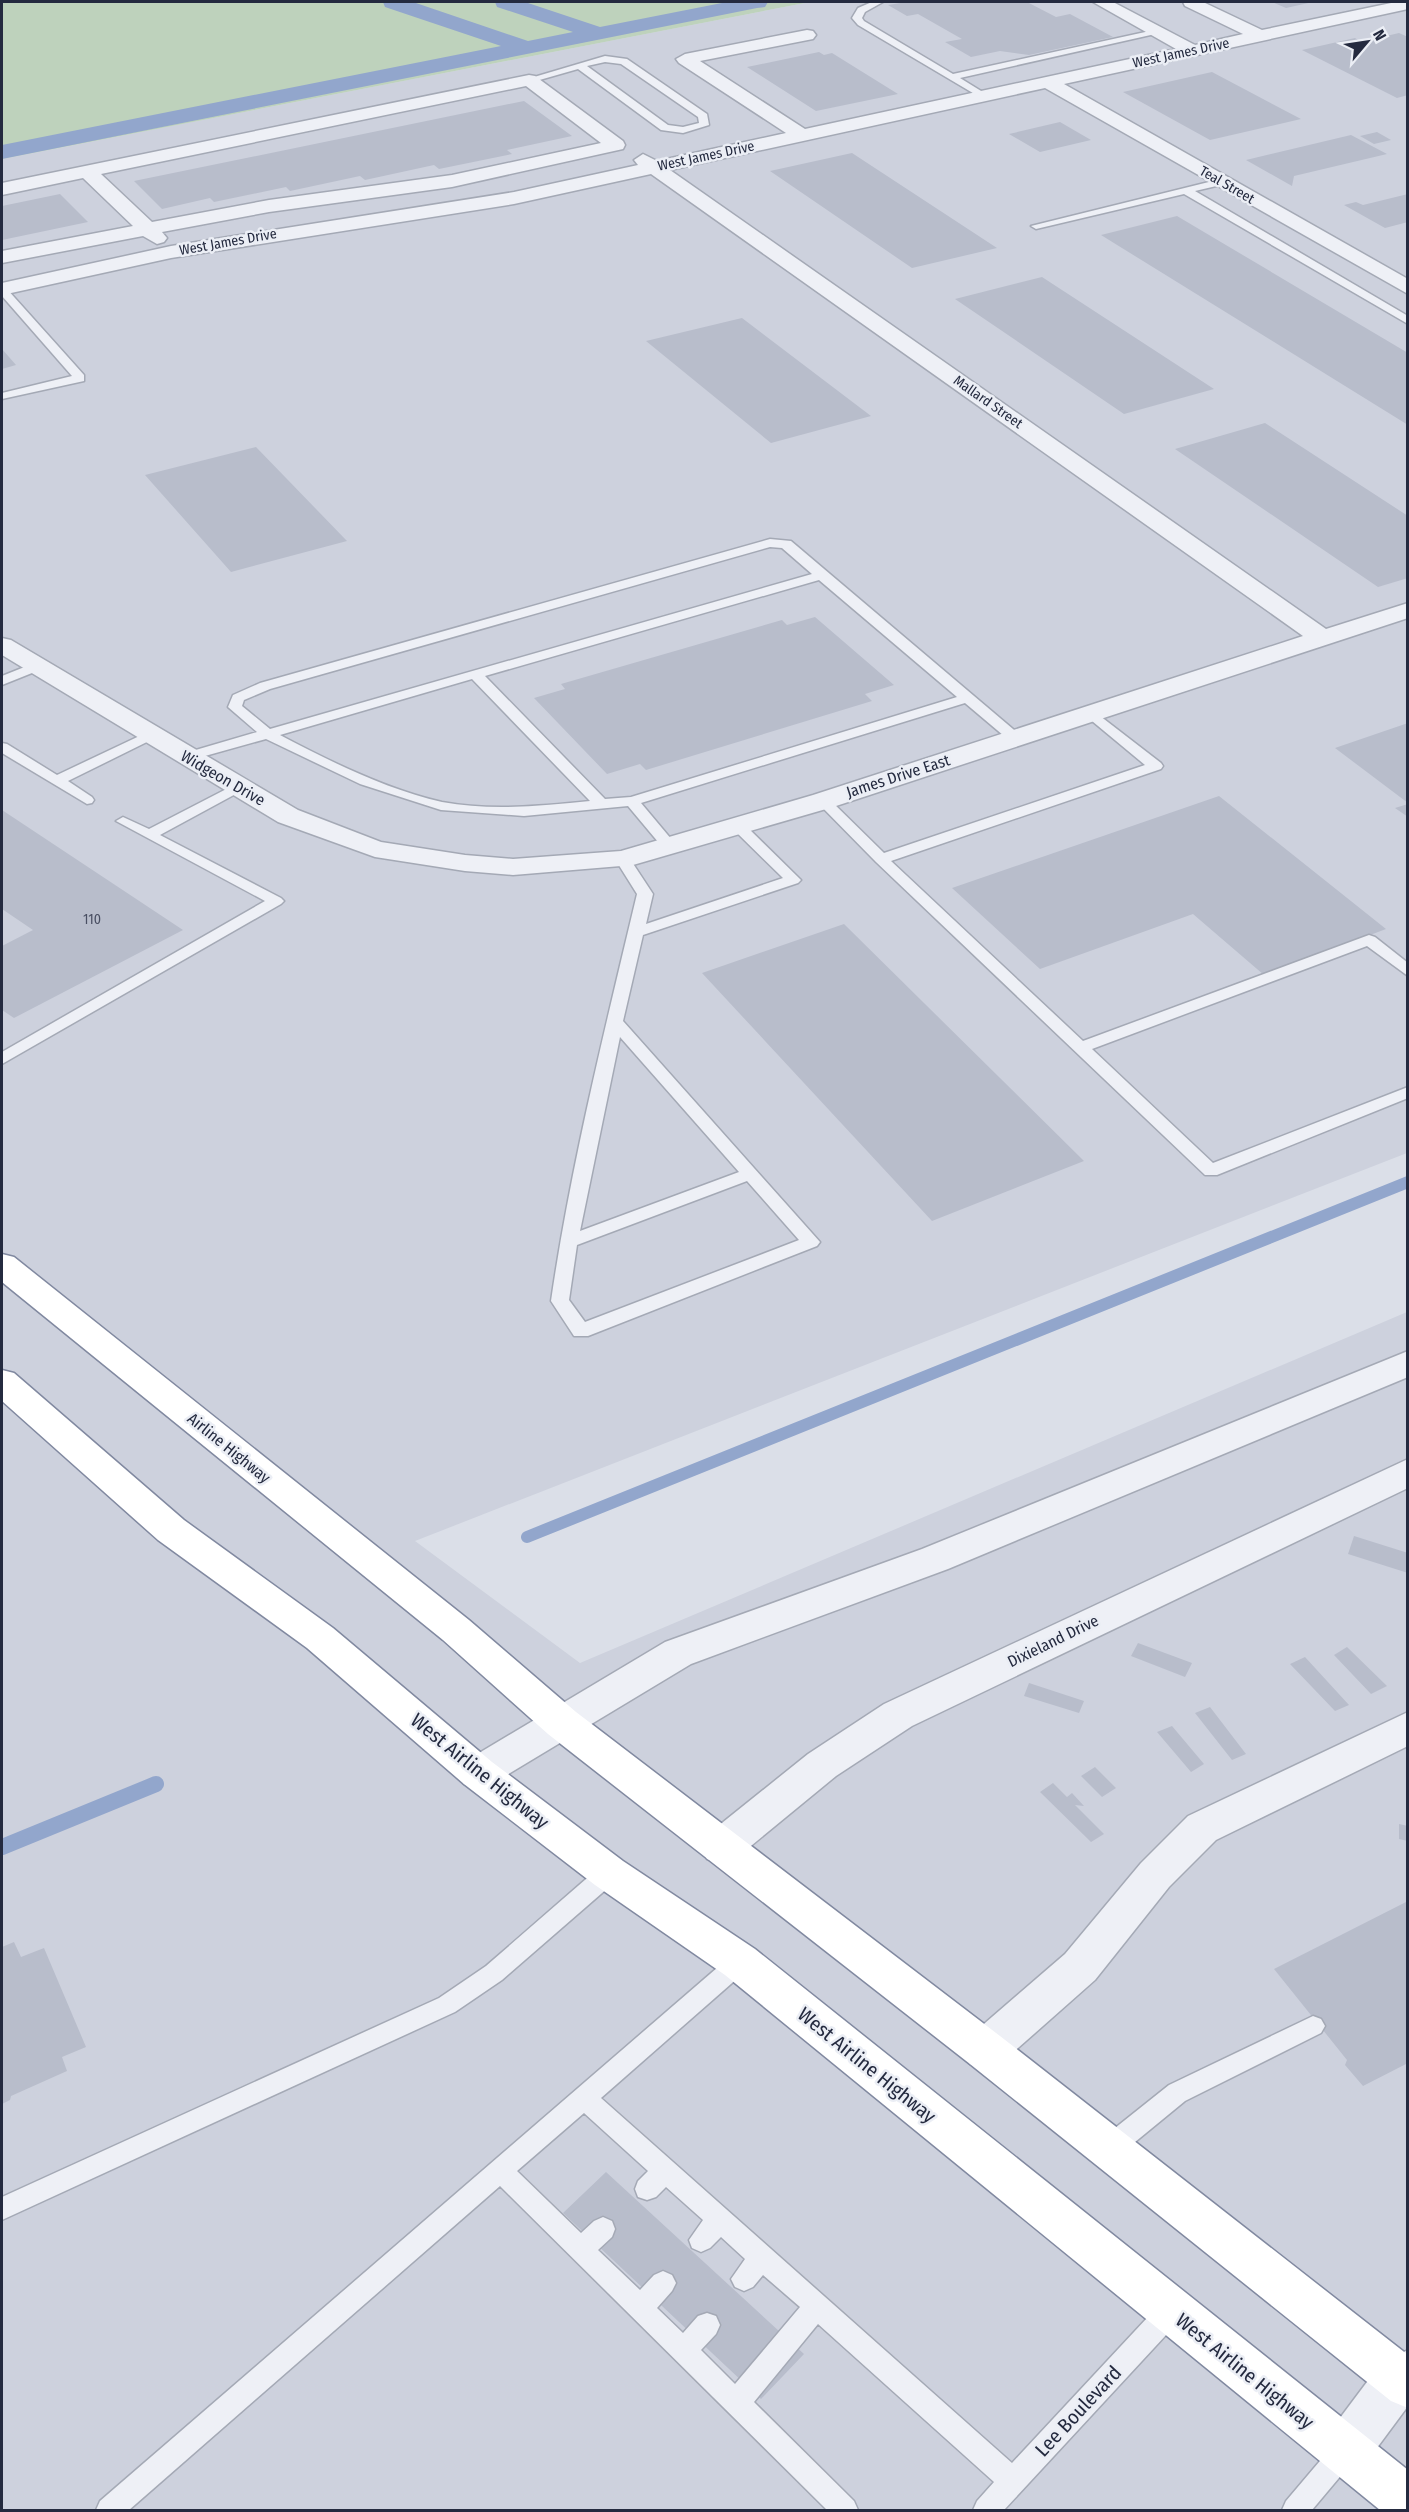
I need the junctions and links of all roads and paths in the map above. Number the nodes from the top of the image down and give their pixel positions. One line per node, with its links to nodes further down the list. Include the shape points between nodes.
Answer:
1 (878, 2): 10 (lane, via 861,10 857,18 861,23)
2 (1101, 2): 5 (street)
3 (1191, 2): 7 (street)
4 (1404, 7): 7 (street, West James Drive)
5 (1159, 32): 8 (street); 10 (lane)
6 (807, 35): 14 (street, via 685,59)
7 (1260, 36): 8 (street, West James Drive)
8 (1193, 51): 12 (street, West James Drive)
9 (579, 65): 9 (lane, via 665,128 683,130 704,125 703,116 624,61 605,59); 11 (lane)
10 (951, 77): 13 (lane)
11 (529, 80): 15 (street, Mallard Street); 17 (street)
12 (1047, 82): 13 (street, West James Drive); 18 (street, Teal Street)
13 (983, 96): 14 (street, West James Drive)
14 (801, 135): 16 (street, West James Drive)
15 (616, 145): 16 (street, Mallard Street); 22 (street, via 452,182 269,206)
16 (656, 167): 23 (street, West James Drive, via 451,210); 31 (street, Mallard Street)
17 (87, 171): 19 (street); 22 (street)
18 (1221, 182): 20 (lane); 25 (street, Teal Street)
19 (2, 189)
20 (1185, 190): 21 (lane); 27 (lane)
21 (1036, 226)
22 (146, 228): 23 (street); 24 (street)
23 (171, 252): 26 (street, West James Drive)
24 (2, 257)
25 (1407, 288)
26 (2, 290): 28 (lane, via 80,378)
27 (1406, 319)
28 (2, 396)
29 (821, 575): 34 (lane); 36 (lane); 38 (lane, via 786,544 770,543 265,686 238,698 235,707)
30 (1407, 610): 31 (street, James Drive East)
31 (1321, 637): 37 (street, James Drive East)
32 (2, 645): 33 (street, Widgeon Drive)
33 (37, 666): 35 (lane); 39 (street, Widgeon Drive)
34 (475, 674): 38 (lane); 48 (lane)
35 (2, 681)
36 (968, 698): 40 (lane); 46 (lane)
37 (1091, 713): 40 (street, James Drive East); 54 (lane, via 1156,766)
38 (268, 734): 42 (lane); 48 (lane, via 365,781 441,806 524,812)
39 (150, 735): 42 (street, Widgeon Drive); 43 (lane)
40 (1015, 738): 47 (street, James Drive East)
41 (2, 747): 43 (lane)
42 (187, 757): 44 (street, Widgeon Drive)
43 (57, 781): 45 (lane)
44 (238, 787): 51 (lane); 55 (street, Widgeon Drive, via 288,816 375,849)
45 (87, 800)
46 (632, 801): 48 (lane); 52 (lane)
47 (823, 801): 50 (street, James Drive East); 54 (lane)
48 (602, 805)
49 (123, 821): 51 (lane)
50 (738, 826): 52 (street, James Drive East); 56 (lane, via 793,880)
51 (150, 834): 60 (lane, via 276,901)
52 (669, 846): 53 (street, James Drive East)
53 (623, 859): 55 (street, James Drive East, via 513,867); 56 (lane, via 645,894)
54 (882, 859): 59 (lane)
55 (465, 863)
56 (636, 932): 58 (lane)
57 (1407, 971): 59 (lane, via 1369,940)
58 (616, 1023): 62 (lane); 63 (lane)
59 (1082, 1047): 61 (lane, via 1211,1171)
60 (2, 1059)
61 (1407, 1092)
62 (750, 1174): 63 (lane); 63 (lane, via 811,1242 581,1331 560,1301)
63 (568, 1242)
64 (2, 1265): 68 (highway, Airline Highway, via 456,1630)
65 (1407, 1364): 68 (street, via 935,1559 678,1653)
66 (2, 1382): 70 (highway, West Airline Highway, via 171,1530 320,1638)
67 (1407, 1472): 71 (street, Dixieland Drive, via 898,1715 822,1765)
68 (562, 1723): 70 (street); 71 (highway)
69 (1407, 1728): 75 (street, via 1202,1828 1155,1875 1080,1967)
70 (478, 1773): 72 (highway, West Airline Highway)
71 (721, 1847): 75 (highway)
72 (609, 1873): 73 (highway, West Airline Highway); 81 (lane, via 494,1973 447,2005)
73 (740, 1962): 76 (lane); 91 (highway, West Airline Highway)
74 (1313, 2026): 77 (lane, via 1176,2093)
75 (985, 2050): 77 (highway)
76 (584, 2098): 78 (lane); 79 (lane)
77 (1109, 2148): 94 (highway)
78 (500, 2170): 85 (lane); 99 (lane)
79 (666, 2171): 80 (lane); 82 (lane)
80 (647, 2189)
81 (2, 2209)
82 (720, 2220): 84 (lane); 86 (lane)
83 (603, 2229): 85 (lane)
84 (702, 2240)
85 (581, 2249): 90 (lane)
86 (762, 2258): 87 (lane); 89 (lane)
87 (744, 2279)
88 (663, 2283): 90 (lane)
89 (817, 2306): 95 (lane); 97 (lane)
90 (640, 2308): 93 (lane)
91 (1170, 2312): 96 (highway, West Airline Highway); 97 (lane, Lee Boulevard)
92 (706, 2325): 93 (lane)
93 (683, 2351): 95 (lane)
94 (1405, 2379): 96 (street)
95 (736, 2403): 100 (lane)
96 (1345, 2451): 98 (highway, West Airline Highway); 102 (lane)
97 (1013, 2482): 101 (lane, Lee Boulevard)
98 (1407, 2502)
99 (119, 2508)
100 (845, 2511)
101 (986, 2511)
102 (1295, 2511)

